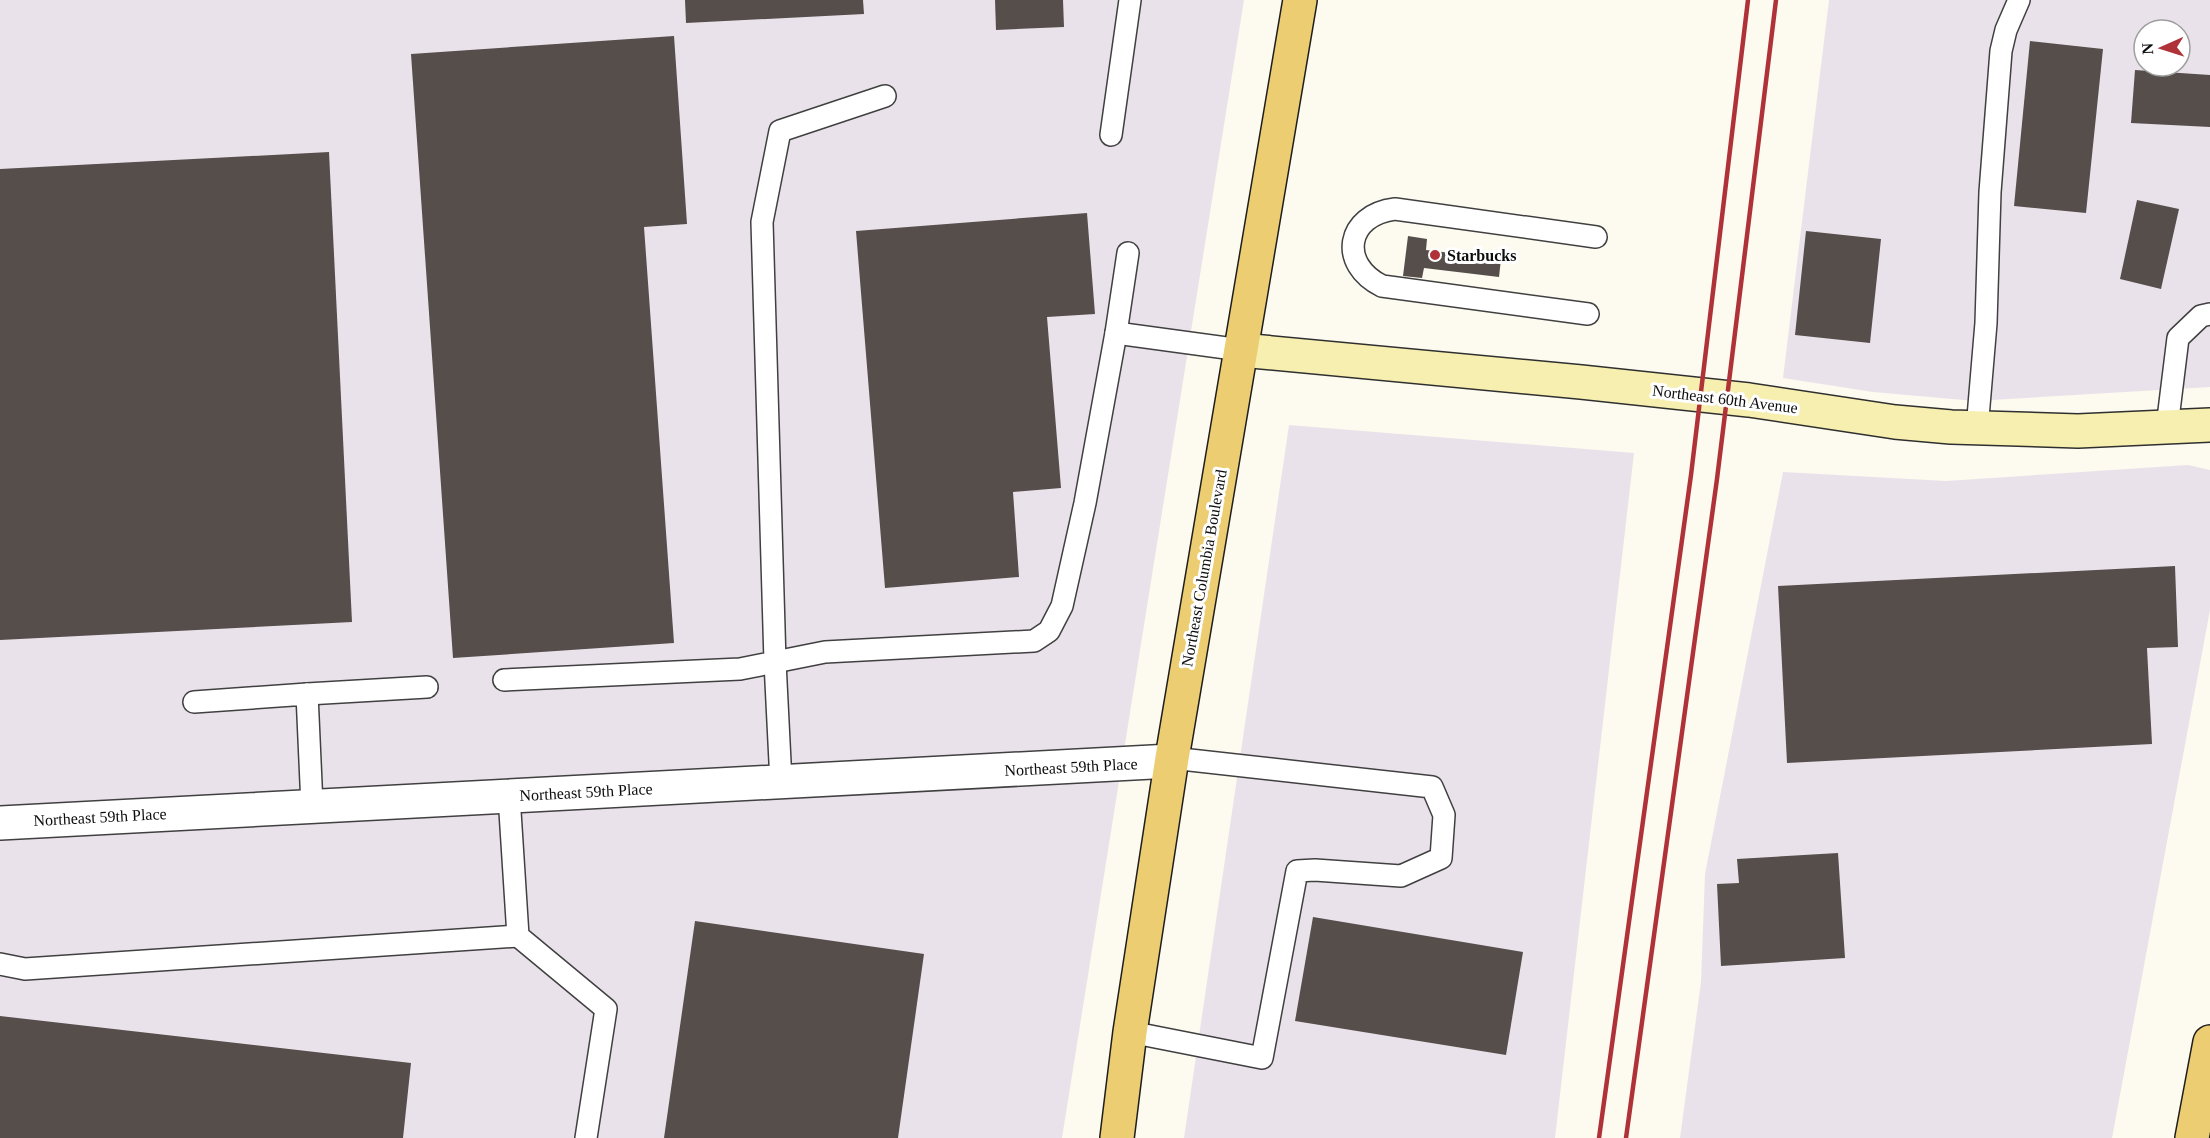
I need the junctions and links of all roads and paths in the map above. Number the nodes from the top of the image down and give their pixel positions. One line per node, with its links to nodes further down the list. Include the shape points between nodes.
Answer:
1 (1130, 0): 5 (lane)
2 (1300, 0): 11 (main road, Northeast Columbia Boulevard)
3 (2019, 0): 14 (lane, via 2001,51)
4 (885, 96): 15 (lane, via 780,131 762,222)
5 (1111, 135)
6 (1596, 237): 8 (lane, via 1395,209 1382,210 1361,224 1353,248 1361,272 1382,286)
7 (1128, 253): 10 (lane)
8 (1588, 314)
9 (2210, 314): 13 (lane, via 2201,316 2178,338)
10 (1116, 333): 11 (lane); 15 (lane, via 1062,606 1049,631 1034,641 825,652)
11 (1241, 350): 14 (street, Northeast 60th Avenue, via 1614,385); 20 (main road, Northeast Columbia Boulevard)
12 (2210, 425): 13 (street, Northeast 60th Avenue)
13 (2168, 427): 14 (street, Northeast 60th Avenue, via 2078,431)
14 (1977, 429)
15 (775, 662): 16 (lane, via 740,669); 21 (lane)
16 (504, 680)
17 (427, 687): 18 (lane)
18 (307, 694): 19 (lane); 23 (lane)
19 (194, 702)
20 (1171, 760): 21 (street, Northeast 59th Place); 27 (main road, Northeast Columbia Boulevard); 27 (lane, via 1432,787 1444,815 1441,858 1401,876 1297,871 1262,1058)
21 (781, 782): 22 (street, Northeast 59th Place)
22 (509, 796): 23 (street, Northeast 59th Place); 25 (lane)
23 (312, 806): 24 (street, Northeast 59th Place)
24 (0, 823)
25 (518, 936): 26 (lane, via 25,969); 29 (lane, via 606,1009)
26 (0, 964)
27 (1130, 1032): 30 (main road, Northeast Columbia Boulevard)
28 (2210, 1042): 31 (main road)
29 (586, 1138)
30 (1117, 1138)
31 (2192, 1138)

